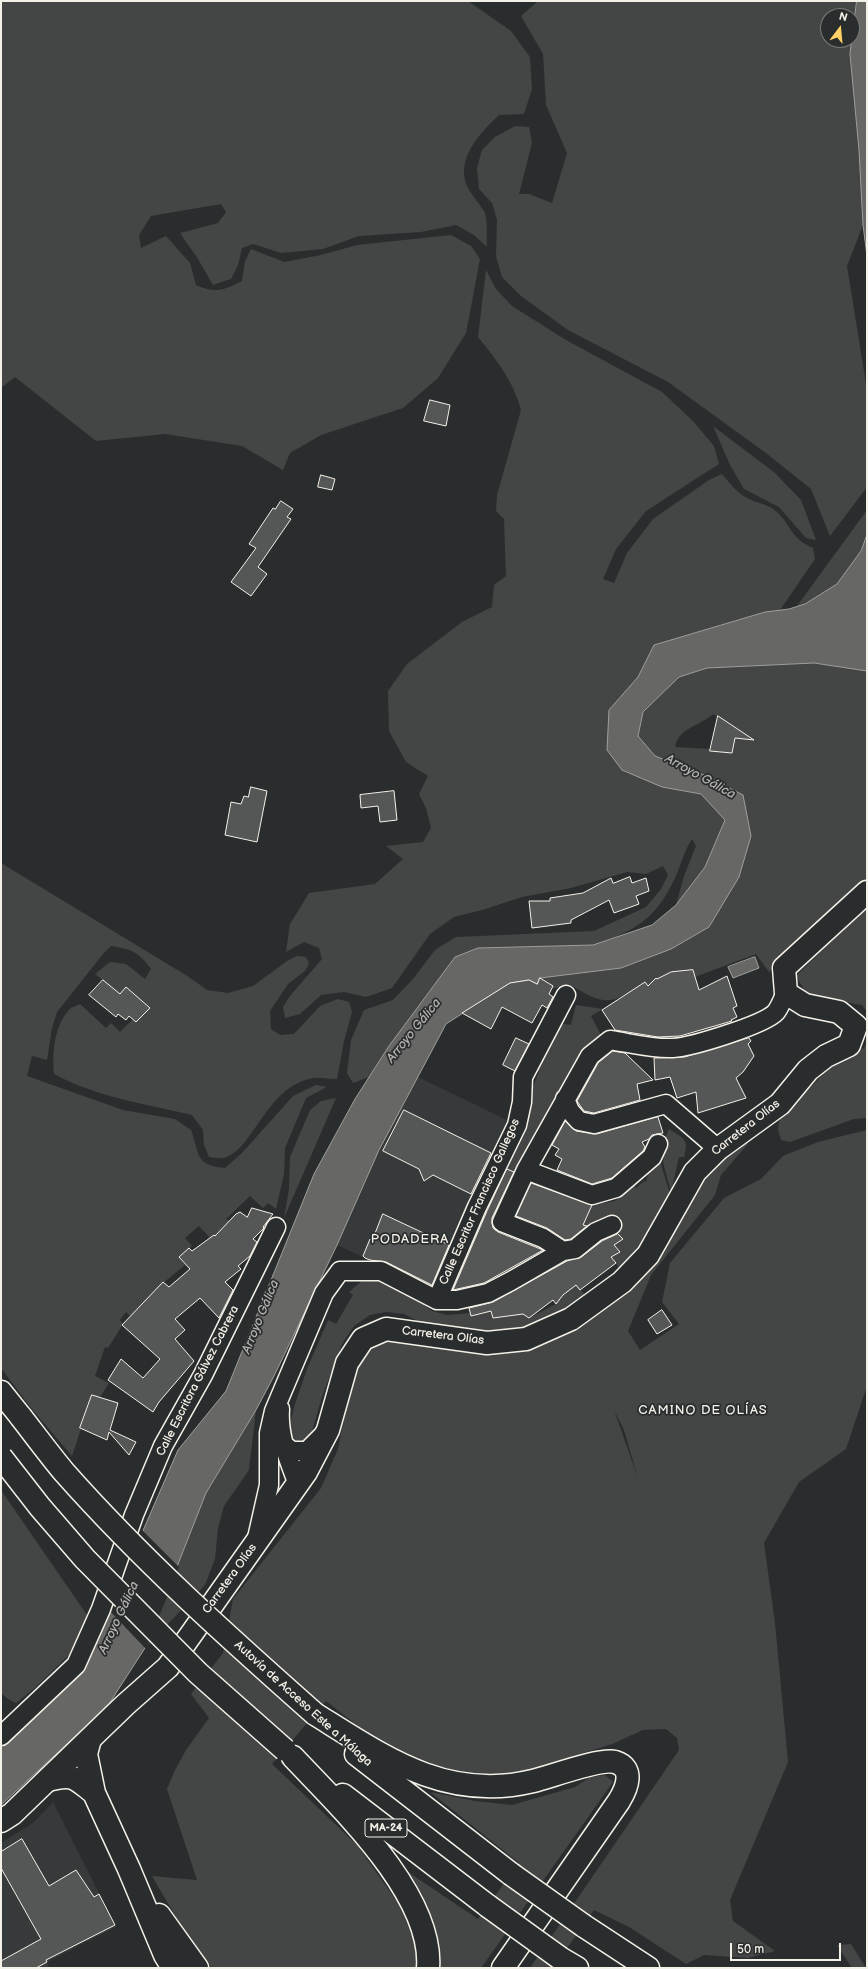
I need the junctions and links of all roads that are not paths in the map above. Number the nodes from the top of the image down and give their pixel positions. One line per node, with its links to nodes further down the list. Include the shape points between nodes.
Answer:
1 (867, 892): 2 (main road, via 784,968)
2 (786, 993): 4 (street, via 776,1012 760,1021 675,1048 610,1040 590,1056); 6 (main road, Carretera Olías, via 805,1005 839,1012 856,1026 849,1046 826,1056 808,1070 780,1104)
3 (566, 995): 11 (street, Calle Escritor Francisco Gallegos, via 523,1077 522,1102 517,1125 477,1207)
4 (565, 1099): 6 (street, via 570,1112 579,1120 594,1124 666,1104); 7 (street)
5 (658, 1144): 7 (street, via 652,1157 616,1188 592,1195)
6 (718, 1149): 14 (main road, Carretera Olías, via 695,1172 648,1255 622,1282 571,1319 526,1339 487,1343 386,1329 363,1339 347,1363)
7 (526, 1170): 10 (street, via 502,1222 543,1238)
8 (612, 1225): 10 (street, via 596,1232 575,1249)
9 (276, 1227): 21 (street, Calle Escritora Gálvez Cabrera, via 203,1375 163,1446 134,1515 101,1609 76,1665)
10 (563, 1251): 11 (street, via 488,1293 457,1300)
11 (437, 1300): 13 (street, via 381,1271 340,1271 324,1292)
12 (1, 1392): 20 (main road, Autovía de Acceso Este a Málaga, bridge, via 64,1471 112,1523 219,1628)
13 (282, 1393): 15 (street, via 279,1423); 17 (street, via 274,1411 269,1433)
14 (328, 1430): 15 (street, via 307,1451 292,1451); 18 (main road, Carretera Olías)
15 (283, 1444): 18 (street)
16 (1, 1457): 23 (main road, MA-24, bridge, via 85,1559 198,1673)
17 (270, 1462): 18 (street, via 277,1473); 19 (street, via 269,1485)
18 (298, 1485): 19 (main road, Carretera Olías)
19 (256, 1544): 22 (main road, Carretera Olías, via 168,1667)
20 (315, 1714): 32 (main road, via 382,1756 435,1779 464,1786 520,1784 606,1761 621,1765 626,1770 629,1777 628,1785 622,1797); 33 (main road, Autovía de Acceso Este a Málaga, bridge, via 356,1754 511,1874)
21 (1, 1736)
22 (90, 1739): 24 (main road, Carretera Olías); 25 (main road, via 86,1754)
23 (289, 1753): 28 (main road, MA-24, bridge, via 488,1906); 31 (main road, via 370,1840 394,1874 411,1902 425,1934 429,1956)
24 (48, 1780): 25 (main road, via 65,1775); 26 (main road, Carretera Olías)
25 (94, 1793): 27 (main road)
26 (1, 1821)
27 (129, 1869): 29 (main road, via 165,1955); 30 (main road)
28 (568, 1963)
29 (173, 1968)
30 (196, 1968)
31 (428, 1968)
32 (503, 1968)
33 (648, 1968)

